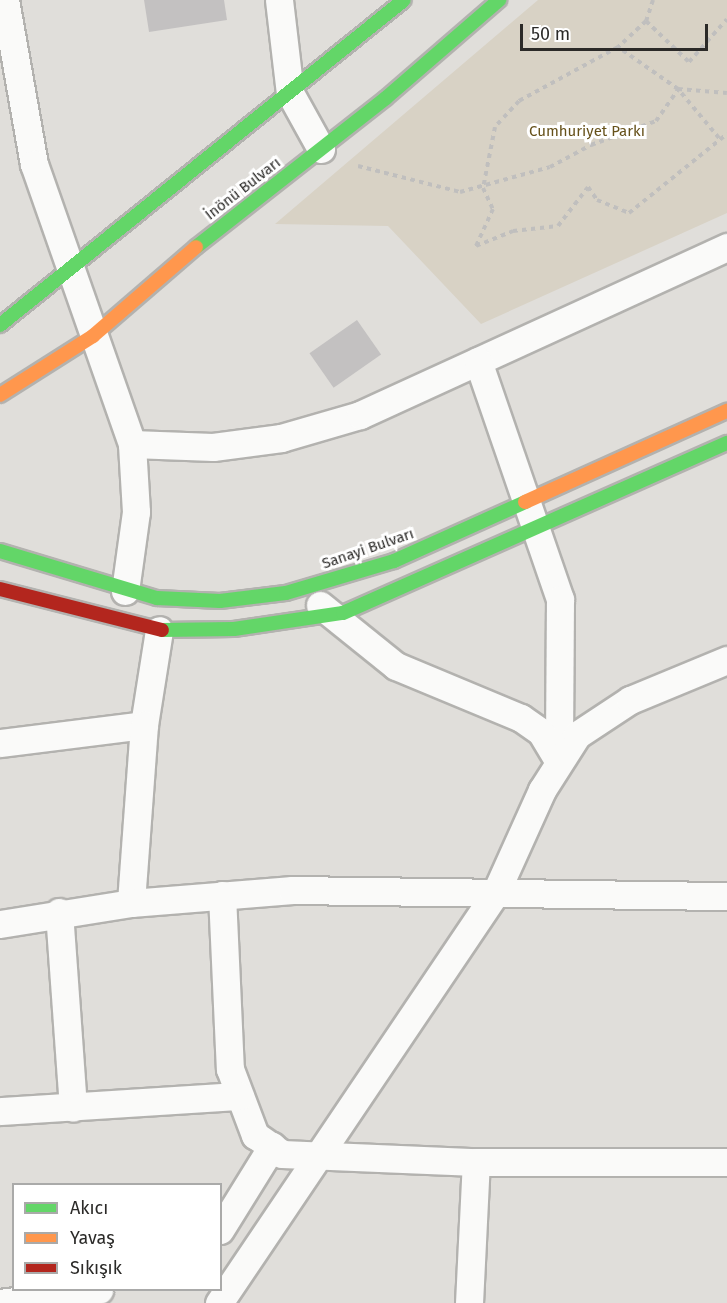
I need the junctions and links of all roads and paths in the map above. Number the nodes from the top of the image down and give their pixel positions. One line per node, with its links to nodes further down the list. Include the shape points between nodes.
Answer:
1 (5, 0): 18 (street, via 34,165)
2 (279, 0): 10 (street)
3 (404, 0): 10 (main road)
4 (499, 0): 14 (main road, İnönü Bulvarı)
5 (653, 0): 7 (path)
6 (727, 19): 7 (path, via 689,62)
7 (646, 21): 8 (path)
8 (618, 47): 9 (path); 16 (path, via 519,101 495,127)
9 (678, 89): 11 (path); 13 (path); 16 (path, via 656,121 591,145 550,167)
10 (290, 93): 14 (street); 18 (main road)
11 (727, 93)
12 (727, 134): 13 (path)
13 (719, 138): 16 (path, via 629,213 597,200 588,187 558,226 513,231 476,246 493,209)
14 (321, 149): 20 (main road, İnönü Bulvarı, via 150,283)
15 (358, 166): 16 (path, via 460,192)
16 (483, 188)
17 (727, 247): 21 (street)
18 (71, 266): 19 (main road); 20 (street)
19 (0, 325)
20 (93, 336): 22 (main road, İnönü Bulvarı); 25 (street)
21 (478, 361): 25 (street, via 360,416 281,438 213,447); 26 (street)
22 (0, 395)
23 (727, 411): 26 (main road, Sanayi Bulvarı)
24 (727, 443): 27 (main road)
25 (132, 444): 31 (street, via 136,512)
26 (530, 500): 27 (street); 30 (main road, Sanayi Bulvarı, via 394,561)
27 (537, 529): 32 (main road, via 422,582); 37 (street, via 560,599)
28 (0, 551): 31 (main road, Sanayi Bulvarı)
29 (0, 589): 33 (main road)
30 (300, 589): 31 (main road, Sanayi Bulvarı, via 220,601); 32 (street)
31 (125, 591)
32 (331, 615): 33 (main road, via 234,629); 37 (street, via 396,666 521,718 541,732)
33 (159, 630): 35 (street)
34 (727, 660): 37 (street, via 630,700 577,735)
35 (144, 725): 36 (street); 41 (street)
36 (0, 743)
37 (560, 762): 38 (street)
38 (496, 892): 39 (street, via 292,890); 40 (street); 48 (street)
39 (222, 895): 41 (street); 44 (street, via 230,1069)
40 (727, 896)
41 (131, 903): 42 (street)
42 (59, 912): 43 (street); 45 (street)
43 (0, 924)
44 (240, 1096): 45 (street); 47 (street, via 255,1135)
45 (73, 1108): 46 (street)
46 (0, 1111)
47 (272, 1146): 48 (street, via 282,1154); 51 (street)
48 (314, 1158): 49 (street); 54 (street)
49 (476, 1162): 50 (street); 55 (street)
50 (727, 1162)
51 (222, 1227)
52 (91, 1291): 53 (street)
53 (0, 1303)
54 (219, 1303)
55 (469, 1303)

